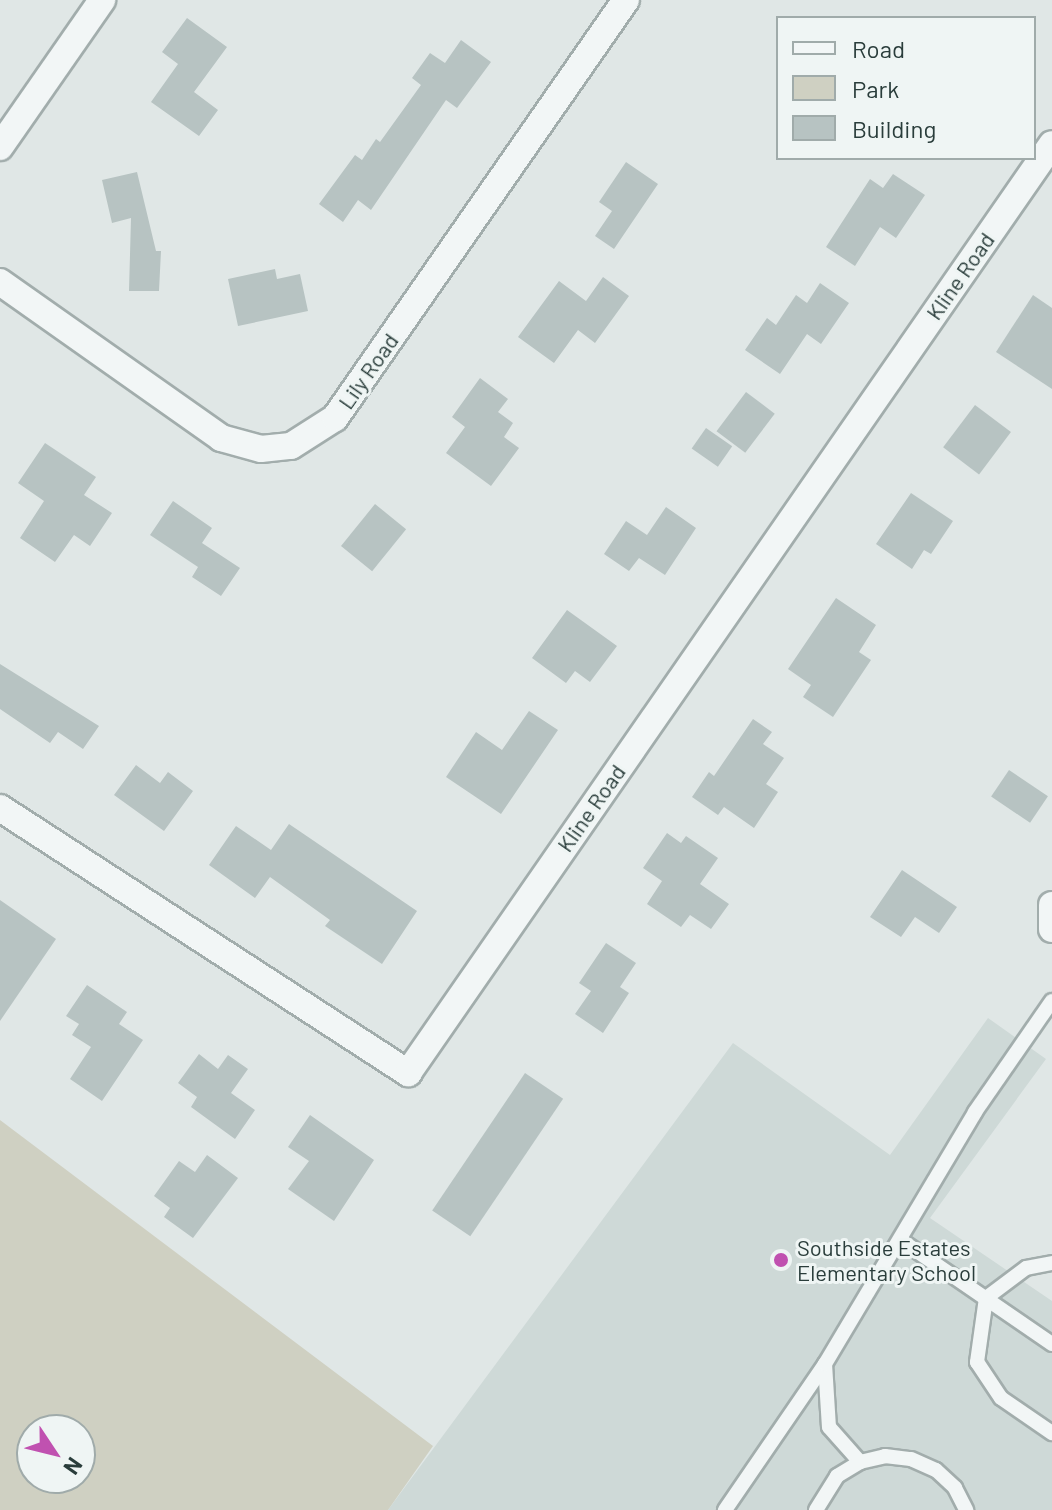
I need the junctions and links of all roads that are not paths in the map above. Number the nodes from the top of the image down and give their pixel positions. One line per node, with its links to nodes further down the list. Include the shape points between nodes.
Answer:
1 (102, 0): 4 (street)
2 (626, 0): 5 (street, Lily Road, via 335,418 291,446 261,449 221,438)
3 (1052, 144): 6 (street, Kline Road, via 408,1073)
4 (0, 147)
5 (0, 282)
6 (0, 808)
7 (1052, 905): 8 (street)
8 (1052, 929)
9 (1052, 1001): 10 (lane, via 975,1112)
10 (902, 1241): 12 (lane); 14 (lane)
11 (1052, 1263): 12 (lane, via 1026,1268)
12 (986, 1298): 13 (lane); 15 (lane, via 977,1362 1001,1398)
13 (1052, 1344)
14 (825, 1364): 16 (lane, via 829,1427); 17 (lane)
15 (1052, 1433)
16 (860, 1462): 18 (lane, via 837,1476); 19 (lane, via 885,1456 936,1470 955,1488)
17 (725, 1510)
18 (816, 1510)
19 (966, 1510)

